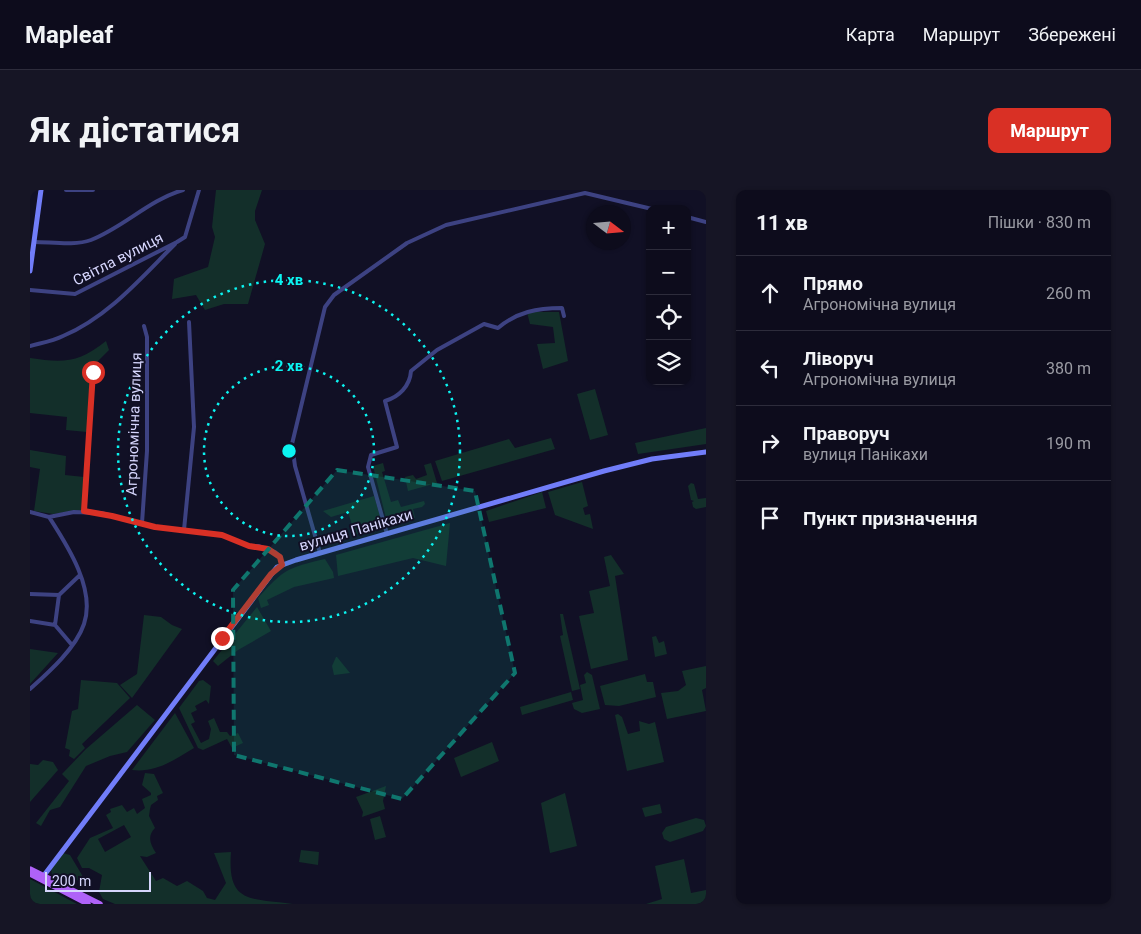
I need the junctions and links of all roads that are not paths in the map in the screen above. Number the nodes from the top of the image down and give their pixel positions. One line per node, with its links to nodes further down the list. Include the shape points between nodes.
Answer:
1 (41, 190): 9 (street)
2 (66, 190): 3 (street)
3 (93, 190)
4 (183, 190): 9 (street, via 162,197 91,240)
5 (199, 190): 10 (street, Світла вулиця, via 185,237)
6 (646, 208): 25 (street, via 585,193 446,225 407,243 334,295 325,307 292,444 295,466)
7 (691, 218): 8 (street)
8 (706, 222)
9 (34, 242): 11 (street)
10 (177, 242): 12 (street, Світла вулиця, via 75,294); 16 (street, via 126,295 88,323 62,337)
11 (30, 271)
12 (30, 290)
13 (564, 316): 24 (street, via 562,308 537,308 498,328 484,324 437,350 411,371 410,381 401,392 385,401 397,446 371,455 368,467)
14 (189, 322): 23 (street, via 194,427)
15 (144, 326): 22 (street, Агрономічна вулиця, via 147,337 147,451)
16 (30, 346)
17 (93, 372): 19 (street)
18 (706, 452): 24 (street, вулиця Панікахи, via 621,466)
19 (84, 511): 21 (street, Агрономічна вулиця); 22 (street, Агрономічна вулиця)
20 (30, 512): 21 (street)
21 (49, 517): 27 (street, via 73,554)
22 (142, 523): 23 (street, Агрономічна вулиця)
23 (184, 530): 26 (street, Агрономічна вулиця, via 222,535 249,546 262,547 278,554)
24 (386, 534): 25 (street, вулиця Панікахи)
25 (320, 553): 26 (street, вулиця Панікахи)
26 (282, 565): 36 (street, вулиця Панікахи, via 264,583)
27 (80, 575): 29 (street); 32 (street, via 88,602 84,624)
28 (30, 594): 29 (street)
29 (59, 596): 31 (street)
30 (30, 621): 31 (street)
31 (56, 625): 32 (street)
32 (72, 645): 33 (street)
33 (30, 689)
34 (30, 868): 36 (main road)
35 (30, 874): 36 (main road)
36 (42, 877): 37 (main road); 38 (main road)
37 (88, 904)
38 (100, 904)

